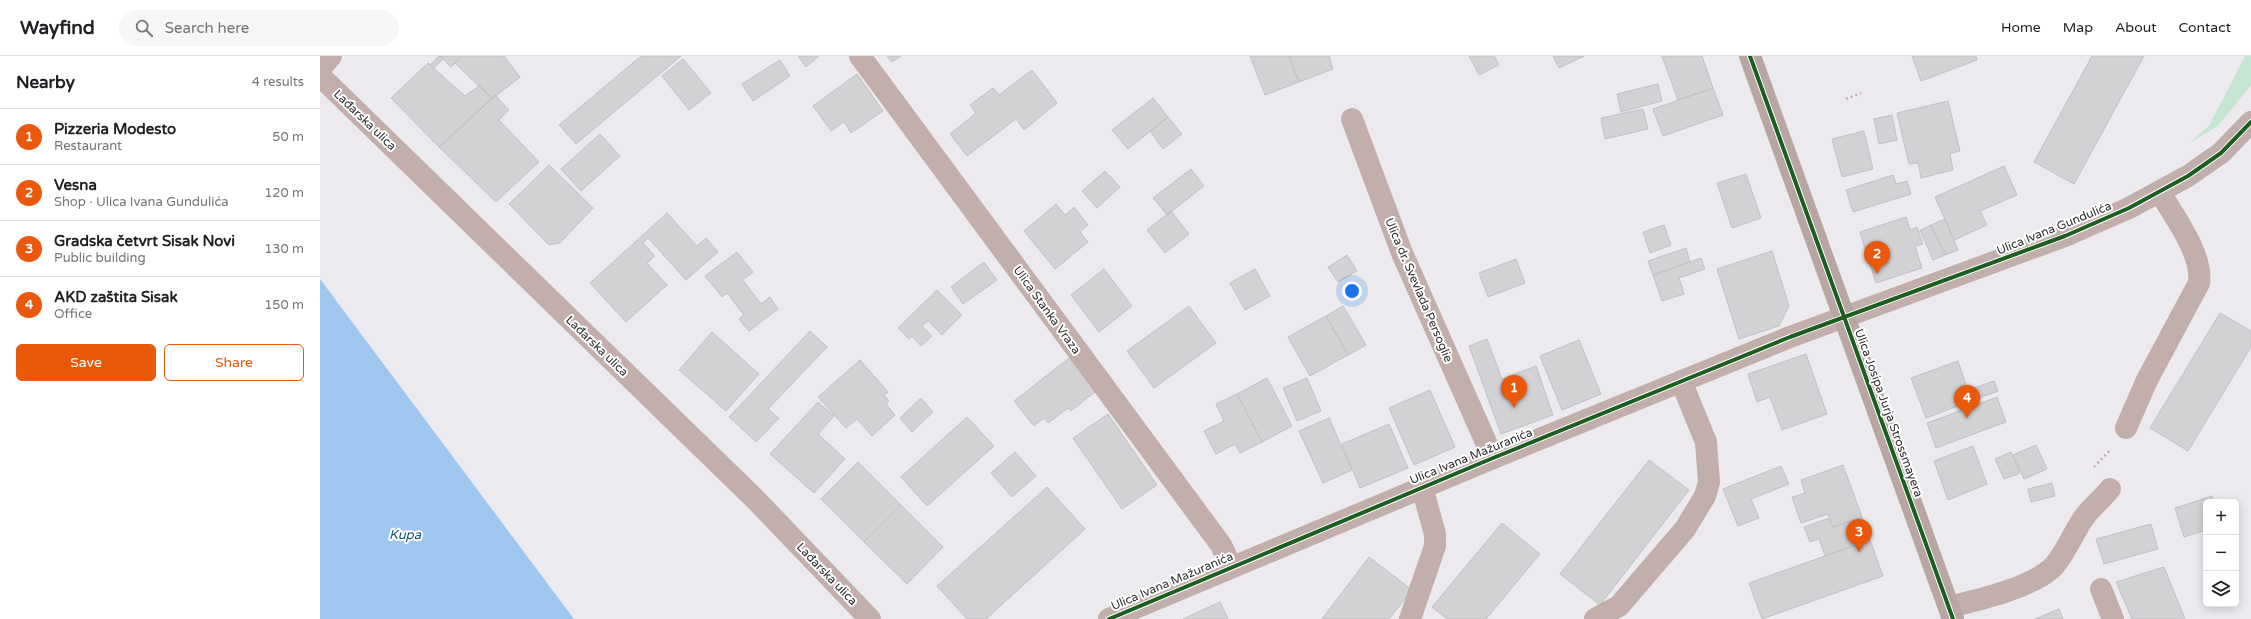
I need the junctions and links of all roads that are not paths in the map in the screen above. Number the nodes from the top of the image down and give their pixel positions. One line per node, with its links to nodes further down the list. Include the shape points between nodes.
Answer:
1 (331, 56): 4 (street)
2 (860, 56): 15 (street, Ulica Stanka Vraza, via 1221,546)
3 (1750, 56): 9 (main road, Ulica Josipa Jurja Strossmayera)
4 (320, 69)
5 (320, 76): 18 (street, Lađarska ulica, via 755,499)
6 (1352, 119): 12 (street, Ulica dr. Svevlada Persoglie, via 1402,253)
7 (2251, 122): 8 (street, Ulica Ivana Gundulića, via 2221,153)
8 (2160, 192): 9 (street, Ulica Ivana Gundulića, via 2065,236); 11 (street, via 2191,247 2200,275 2199,283 2147,380)
9 (1844, 318): 10 (street, Ulica Ivana Mažuranića); 17 (main road, Ulica Josipa Jurja Strossmayera)
10 (1681, 381): 12 (street, Ulica Ivana Mažuranića); 21 (street, via 1706,442 1709,482 1705,496 1685,528 1619,606)
11 (2126, 428)
12 (1493, 458): 13 (street, Ulica Ivana Mažuranića)
13 (1422, 487): 15 (street, Ulica Ivana Mažuranića); 20 (street, via 1435,534 1435,546)
14 (2110, 489): 17 (street, via 2084,517 2058,561 2045,573)
15 (1231, 566): 19 (street, Ulica Ivana Mažuranića)
16 (2101, 589): 22 (street)
17 (1951, 613)
18 (870, 619)
19 (1108, 619)
20 (1410, 619)
21 (1595, 619)
22 (2113, 619)

